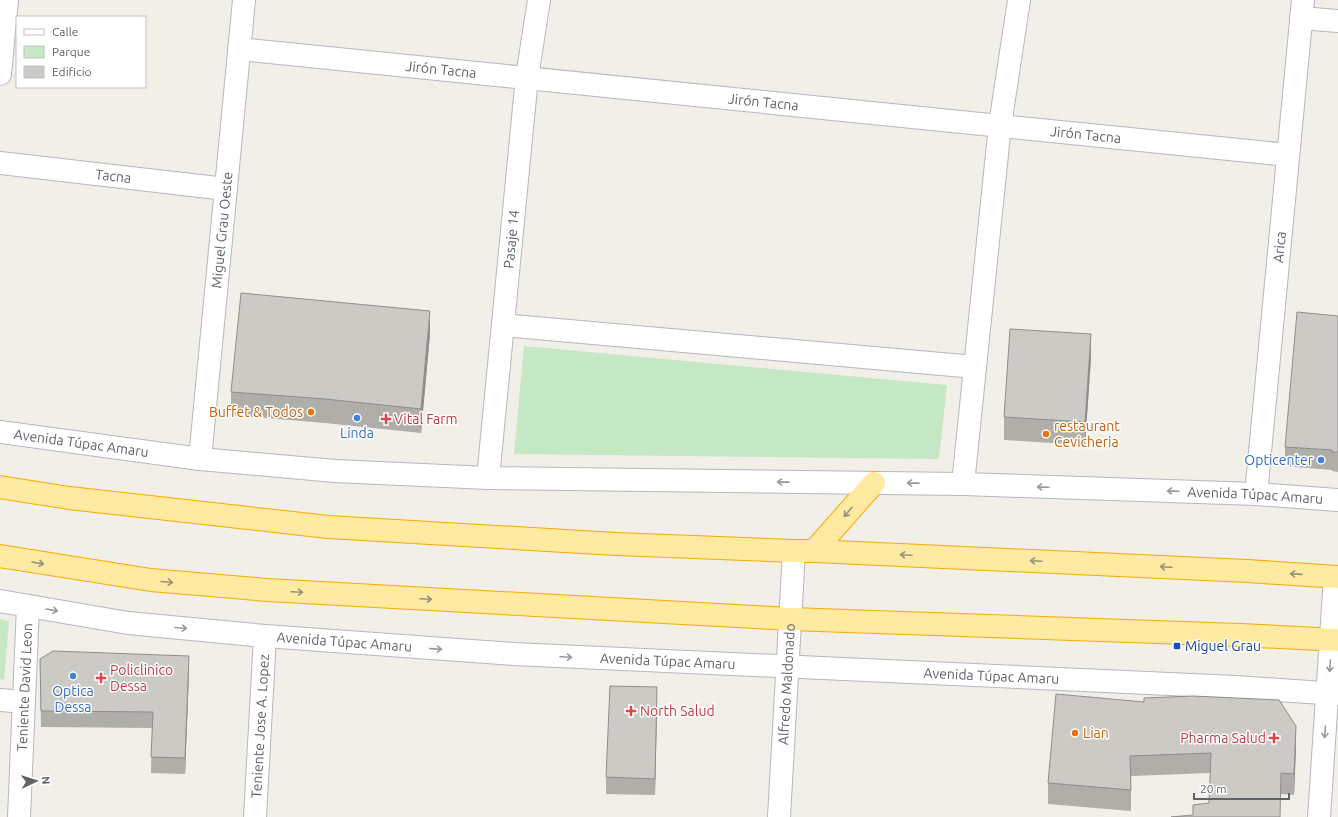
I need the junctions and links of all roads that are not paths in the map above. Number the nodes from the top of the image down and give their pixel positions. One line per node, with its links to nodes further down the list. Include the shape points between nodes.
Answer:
1 (6, 0): 8 (street)
2 (244, 0): 7 (street, Miguel Grau Oeste)
3 (539, 0): 9 (street, Pasaje 14)
4 (1018, 0): 10 (street)
5 (1302, 9): 6 (street); 11 (street, Arica)
6 (1338, 21)
7 (239, 49): 9 (street, Jirón Tacna); 13 (street, Miguel Grau Oeste)
8 (0, 74)
9 (527, 78): 10 (street, Jirón Tacna); 14 (street, Pasaje 14)
10 (1000, 125): 11 (street, Jirón Tacna); 15 (street)
11 (1288, 154): 22 (street, Arica)
12 (0, 163): 13 (street, Tacna)
13 (226, 189): 17 (street, Miguel Grau Oeste)
14 (503, 325): 15 (street); 18 (street, Pasaje 14)
15 (975, 367): 20 (street)
16 (0, 432): 17 (street, Avenida Túpac Amaru)
17 (200, 459): 18 (street, Avenida Túpac Amaru, via 335,471)
18 (488, 478): 19 (street, Avenida Túpac Amaru, one-way to 18)
19 (874, 483): 20 (street, Avenida Túpac Amaru, one-way to 19); 24 (highway, one-way to 24)
20 (963, 484): 22 (street, Avenida Túpac Amaru, one-way to 20)
21 (0, 486): 24 (highway, via 69,498 328,527 616,544)
22 (1256, 494): 23 (street, Avenida Túpac Amaru)
23 (1338, 500)
24 (804, 551): 26 (highway, one-way to 24); 29 (street, Alfredo Maldonado)
25 (0, 556): 29 (highway, one-way to 29, via 151,580 260,590)
26 (1336, 577): 31 (street)
27 (0, 601): 28 (street, Avenida Túpac Amaru)
28 (28, 606): 30 (street, Avenida Túpac Amaru, one-way to 30, via 128,623); 35 (street, Teniente David Leon)
29 (790, 619): 31 (highway); 32 (street, Alfredo Maldonado)
30 (265, 636): 32 (street, Avenida Túpac Amaru, one-way to 32, via 514,654); 37 (street, Teniente Jose A. Lopez)
31 (1335, 640): 33 (street, one-way to 33)
32 (787, 667): 33 (street, Avenida Túpac Amaru); 38 (street, Alfredo Maldonado)
33 (1333, 693): 39 (street, one-way to 39)
34 (0, 700): 35 (street)
35 (24, 702): 36 (street, Teniente David Leon)
36 (19, 817)
37 (255, 817)
38 (779, 817)
39 (1319, 817)

